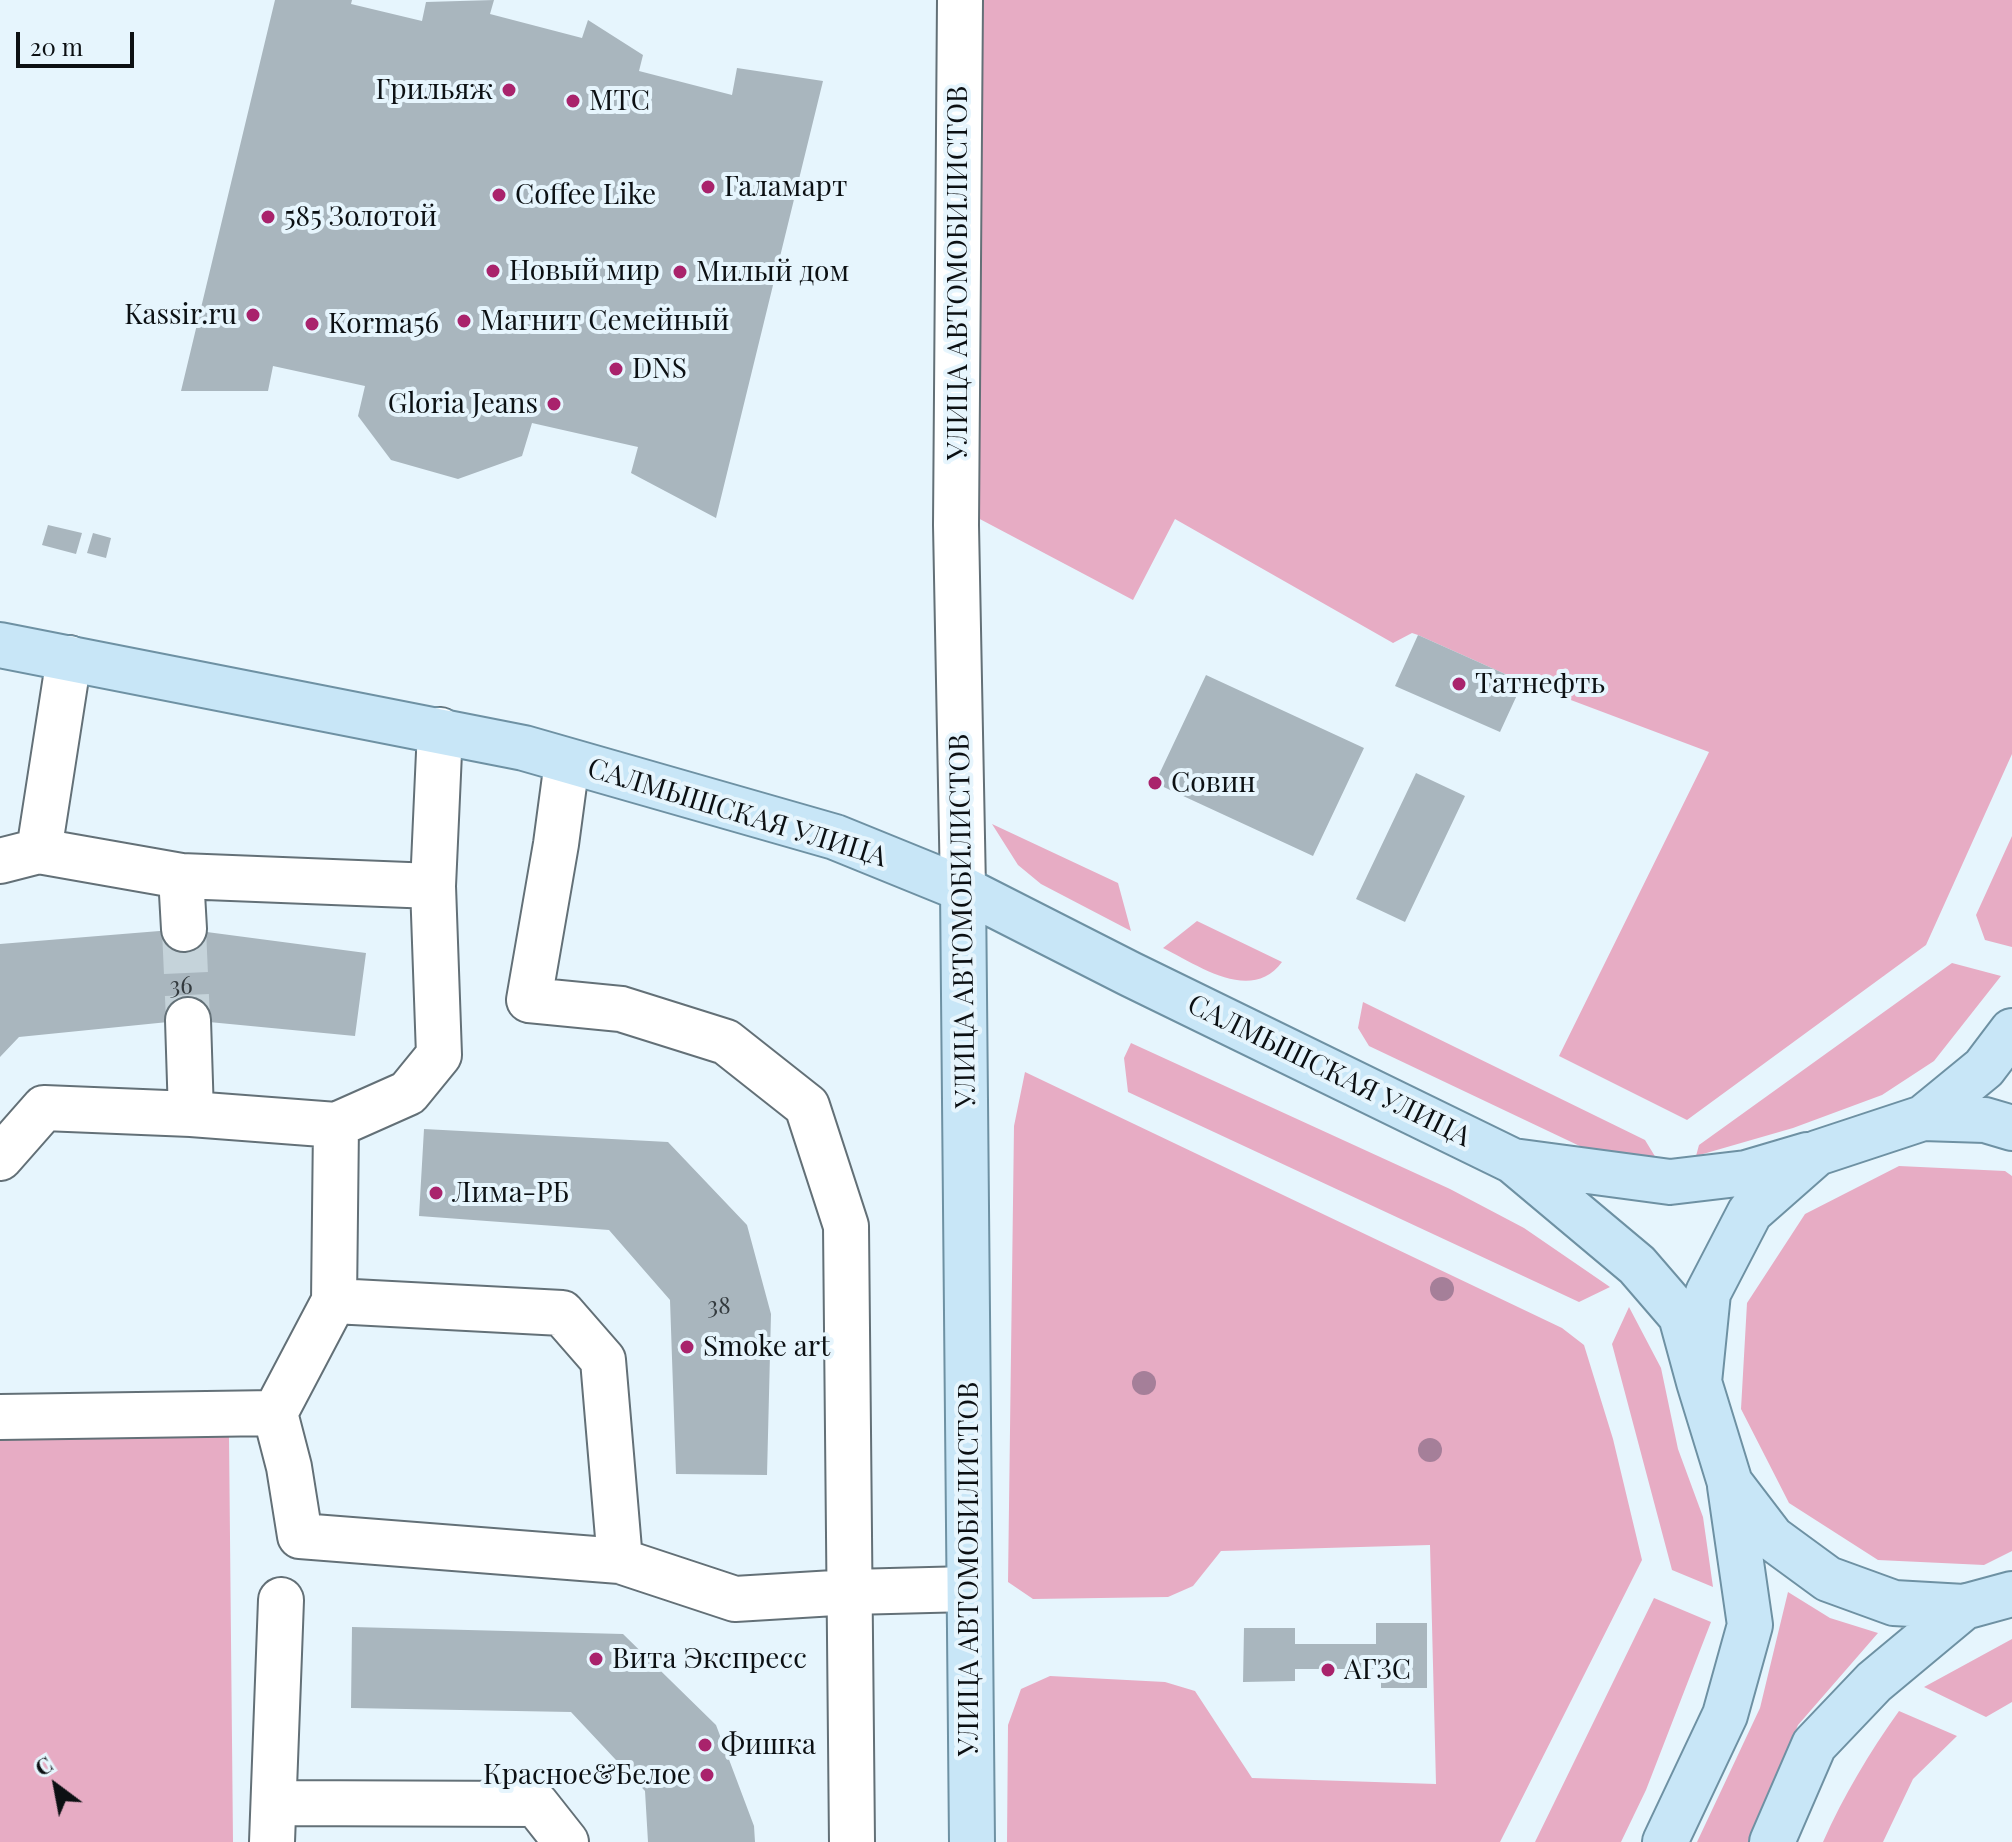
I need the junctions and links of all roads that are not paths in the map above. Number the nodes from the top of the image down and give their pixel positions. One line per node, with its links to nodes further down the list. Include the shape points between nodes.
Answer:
1 (960, 0): 9 (street, УЛИЦА АВТОМОБИЛИСТОВ, via 956,525)
2 (0, 645): 3 (main road, САЛМЫШСКАЯ УЛИЦА)
3 (69, 658): 4 (main road, САЛМЫШСКАЯ УЛИЦА); 6 (street)
4 (440, 730): 5 (main road, САЛМЫШСКАЯ УЛИЦА); 8 (street)
5 (567, 762): 9 (main road, САЛМЫШСКАЯ УЛИЦА, via 835,837); 27 (street, via 529,1000 621,1009 726,1042 807,1106 846,1226)
6 (20, 856): 7 (street)
7 (181, 876): 8 (street); 10 (street)
8 (433, 886): 15 (street, via 439,1055 408,1093)
9 (963, 889): 19 (main road, САЛМЫШСКАЯ УЛИЦА); 26 (main road, УЛИЦА АВТОМОБИЛИСТОВ)
10 (184, 929)
11 (188, 1020): 13 (street)
12 (2012, 1031): 14 (main road, via 1984,1068)
13 (191, 1114): 15 (street); 18 (street, via 44,1108)
14 (1923, 1118): 16 (main road, via 1985,1120); 17 (main road)
15 (336, 1125): 20 (street)
16 (2012, 1128)
17 (1817, 1153): 19 (main road, via 1746,1173 1670,1182); 21 (main road, via 1750,1212 1715,1279 1708,1293)
18 (0, 1158)
19 (1513, 1161): 21 (main road, via 1637,1265 1681,1316)
20 (334, 1301): 22 (street); 25 (street, via 562,1313 603,1360)
21 (1699, 1382): 24 (main road)
22 (275, 1413): 23 (street); 25 (street, via 300,1536)
23 (0, 1417)
24 (1730, 1483): 30 (main road, via 1772,1538 1828,1579 1894,1603); 35 (main road, via 1750,1625 1725,1715)
25 (620, 1561): 27 (street, via 735,1599)
26 (969, 1589): 27 (street); 34 (main road, УЛИЦА АВТОМОБИЛИСТОВ)
27 (851, 1592): 33 (street)
28 (2012, 1594): 30 (main road)
29 (281, 1600): 31 (street)
30 (1964, 1607): 36 (main road, via 1874,1682 1814,1745)
31 (273, 1822): 32 (street, via 536,1804)
32 (566, 1842)
33 (852, 1842)
34 (972, 1842)
35 (1665, 1842)
36 (1772, 1842)

